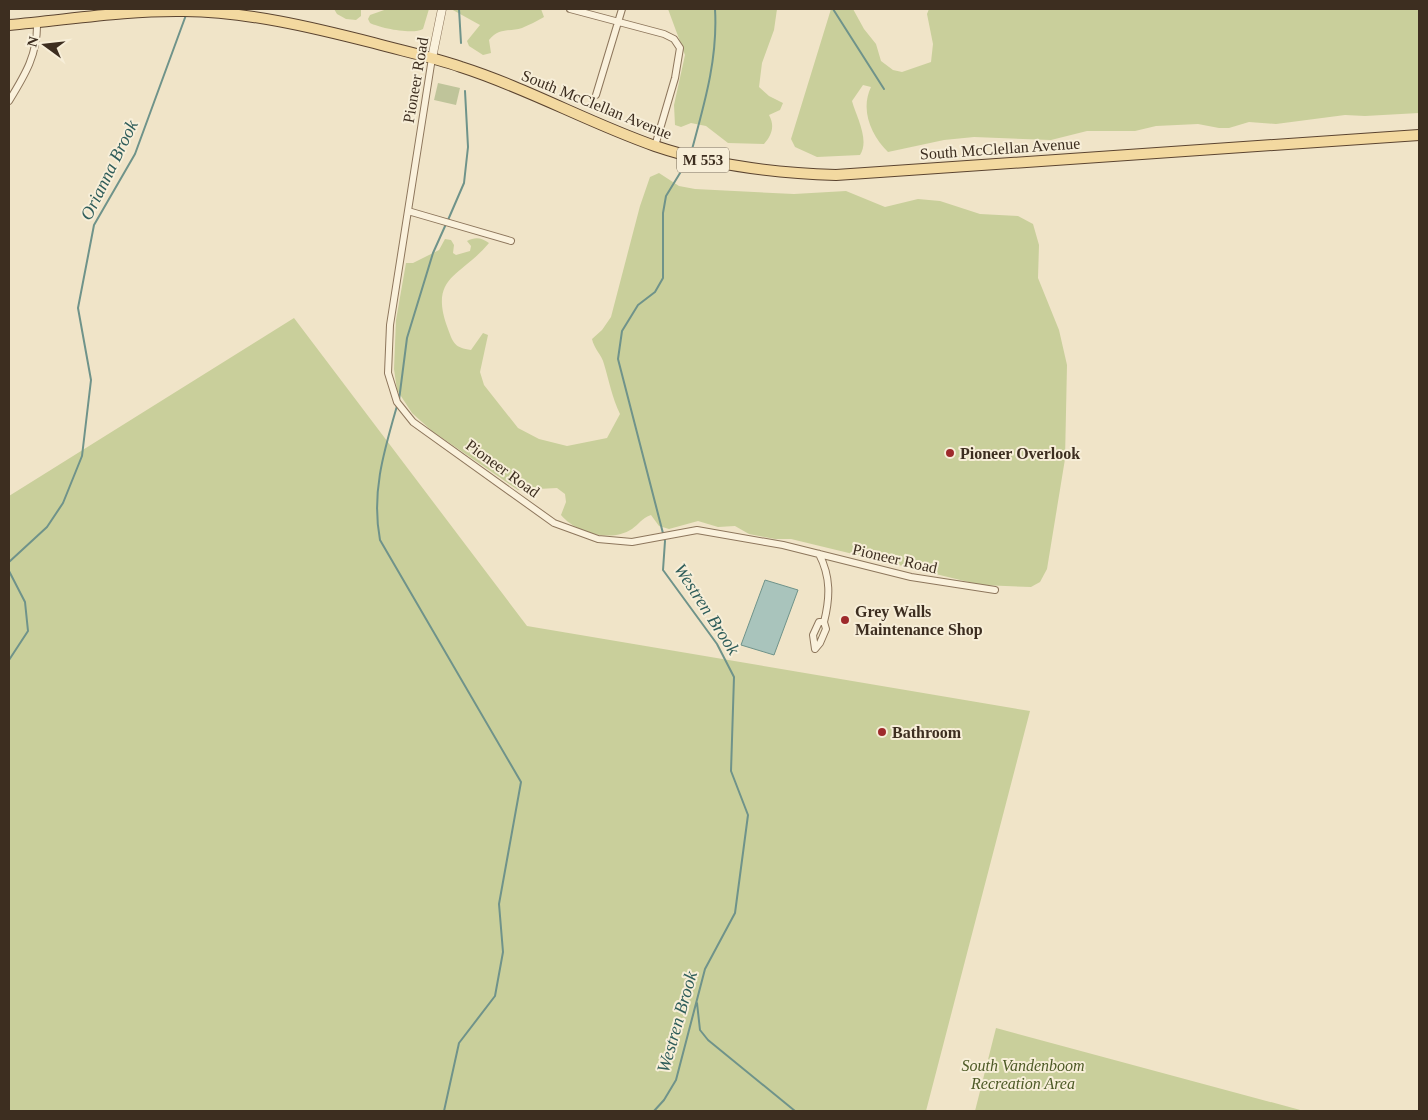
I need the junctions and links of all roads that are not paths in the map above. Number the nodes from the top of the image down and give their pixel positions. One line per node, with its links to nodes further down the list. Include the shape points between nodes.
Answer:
1 (442, 9): 7 (street, Pioneer Road)
2 (570, 9): 5 (street)
3 (622, 9): 5 (street)
4 (36, 22): 6 (main road, South McClellan Avenue / M 553); 7 (main road, South McClellan Avenue / M 553, via 184,11 248,15); 9 (street, via 37,36 29,68)
5 (619, 22): 8 (street); 11 (street, via 664,34 674,39 680,48 675,78)
6 (9, 24)
7 (432, 58): 11 (main road, South McClellan Avenue / M 553, via 510,84); 12 (street, Pioneer Road)
8 (596, 95)
9 (9, 101)
10 (1419, 135): 11 (main road, South McClellan Avenue / M 553, via 836,174 773,172 728,166)
11 (655, 146)
12 (408, 211): 13 (street); 14 (street, Pioneer Road, via 390,325 388,373 397,402 413,422 554,523 598,539 632,542 697,530)
13 (512, 241)
14 (819, 554): 15 (street, Pioneer Road, via 911,577); 16 (street, via 829,582)
15 (995, 590)
16 (824, 622)

